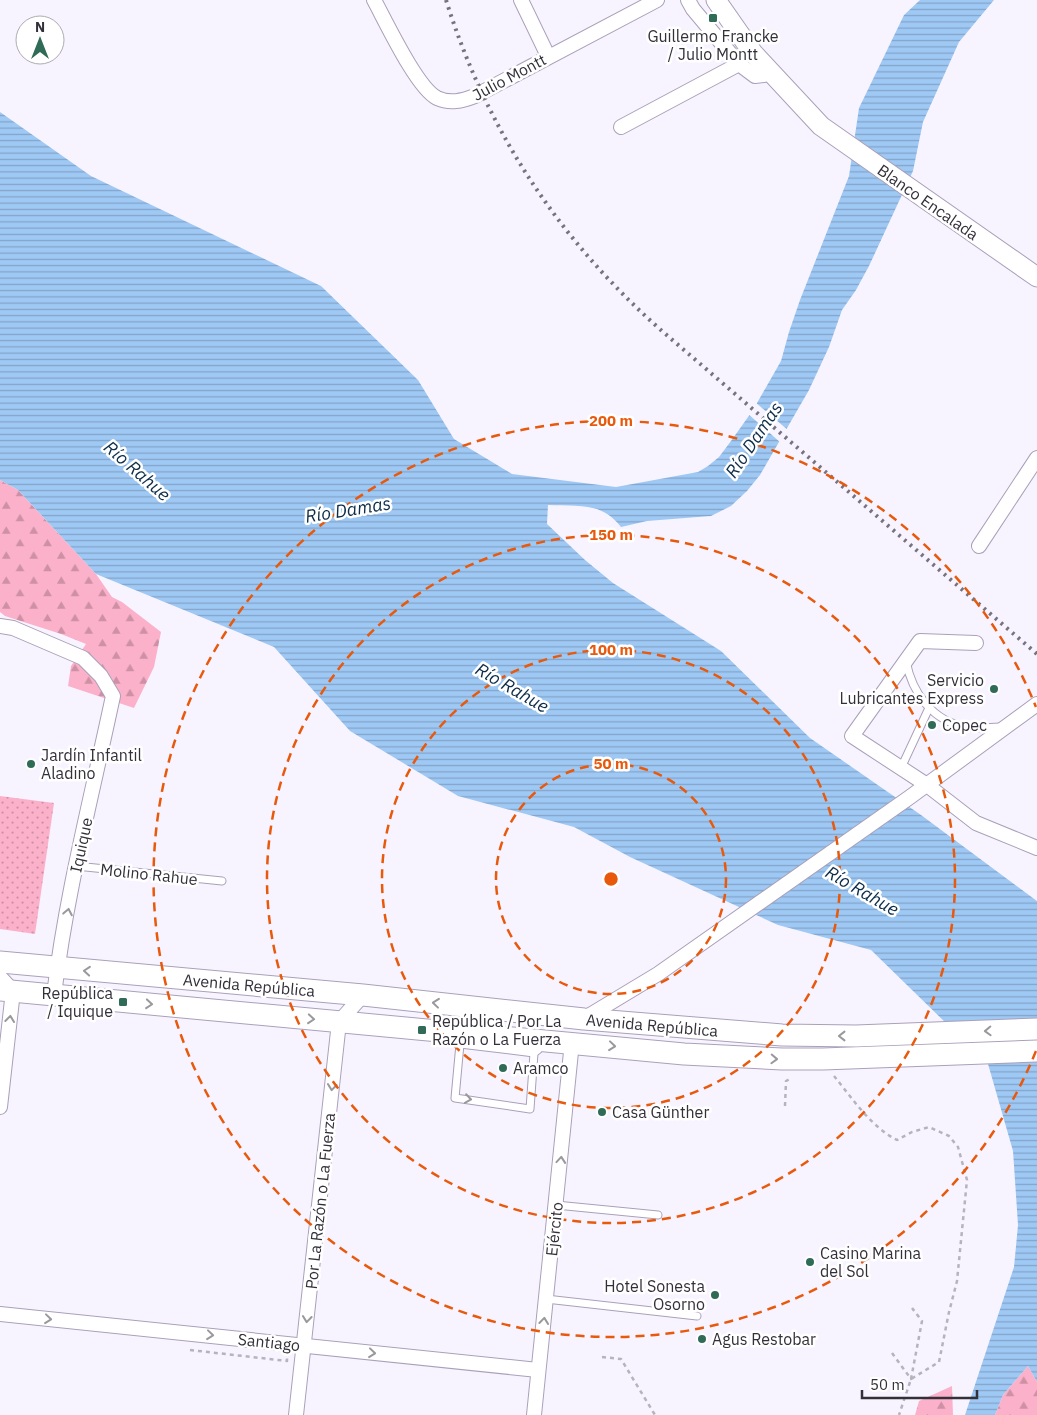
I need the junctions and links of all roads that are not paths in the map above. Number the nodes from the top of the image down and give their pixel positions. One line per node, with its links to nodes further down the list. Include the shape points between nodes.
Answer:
1 (374, 0): 6 (street, Julio Montt, via 415,74 435,97 446,101 475,96)
2 (521, 0): 6 (street)
3 (656, 0): 6 (street, Julio Montt)
4 (688, 0): 7 (street)
5 (720, 2): 8 (main road, Blanco Encalada, via 753,53)
6 (548, 56)
7 (739, 64): 8 (street, via 755,76); 9 (street)
8 (770, 72): 10 (main road, Blanco Encalada, via 821,126)
9 (621, 127)
10 (1037, 277)
11 (1037, 458): 12 (street)
12 (979, 546)
13 (0, 626): 22 (street, Iquique, via 13,628 82,658 101,676 113,696)
14 (976, 643): 15 (street, via 920,641)
15 (906, 661): 17 (lane, via 914,686); 19 (street, via 852,736)
16 (1036, 705): 18 (street)
17 (929, 708): 18 (lane, via 958,725 979,728); 19 (lane)
18 (1006, 726): 20 (street)
19 (901, 768): 20 (street)
20 (927, 785): 21 (street, via 976,823); 29 (street, via 658,974)
21 (1037, 848)
22 (76, 866): 23 (lane, Molino Rahue); 25 (street, Iquique, one-way to 22)
23 (222, 881)
24 (0, 962): 25 (main road, Avenida República)
25 (57, 968): 27 (street, Iquique); 28 (main road, Avenida República, one-way to 25)
26 (4, 986): 27 (main road, Avenida República); 36 (street, one-way to 26)
27 (54, 995): 30 (main road, Avenida República, one-way to 30)
28 (363, 995): 29 (main road, Avenida República, one-way to 28); 30 (street)
29 (584, 1019): 31 (main road, Avenida República, one-way to 29, via 856,1036 782,1035)
30 (339, 1022): 32 (main road, Avenida República); 42 (street, Por La Razón o La Fuerza, one-way to 42)
31 (1037, 1029)
32 (454, 1038): 34 (main road, Avenida República); 34 (lane, one-way to 34, via 455,1098 530,1109)
33 (572, 1042): 34 (main road, Avenida República); 35 (main road, Avenida República, one-way to 35, via 749,1058 823,1059); 37 (street, Ejército, one-way to 33)
34 (542, 1046)
35 (1037, 1051)
36 (0, 1107)
37 (556, 1205): 38 (lane); 39 (street, Ejército)
38 (658, 1216)
39 (546, 1299): 41 (lane); 43 (street, Ejército, one-way to 39)
40 (0, 1314): 42 (street, Santiago, one-way to 42)
41 (697, 1316)
42 (304, 1346): 43 (street, Santiago, one-way to 43); 44 (street, Por La Razón o La Fuerza)
43 (538, 1370): 45 (street, Ejército)
44 (296, 1415)
45 (534, 1415)

